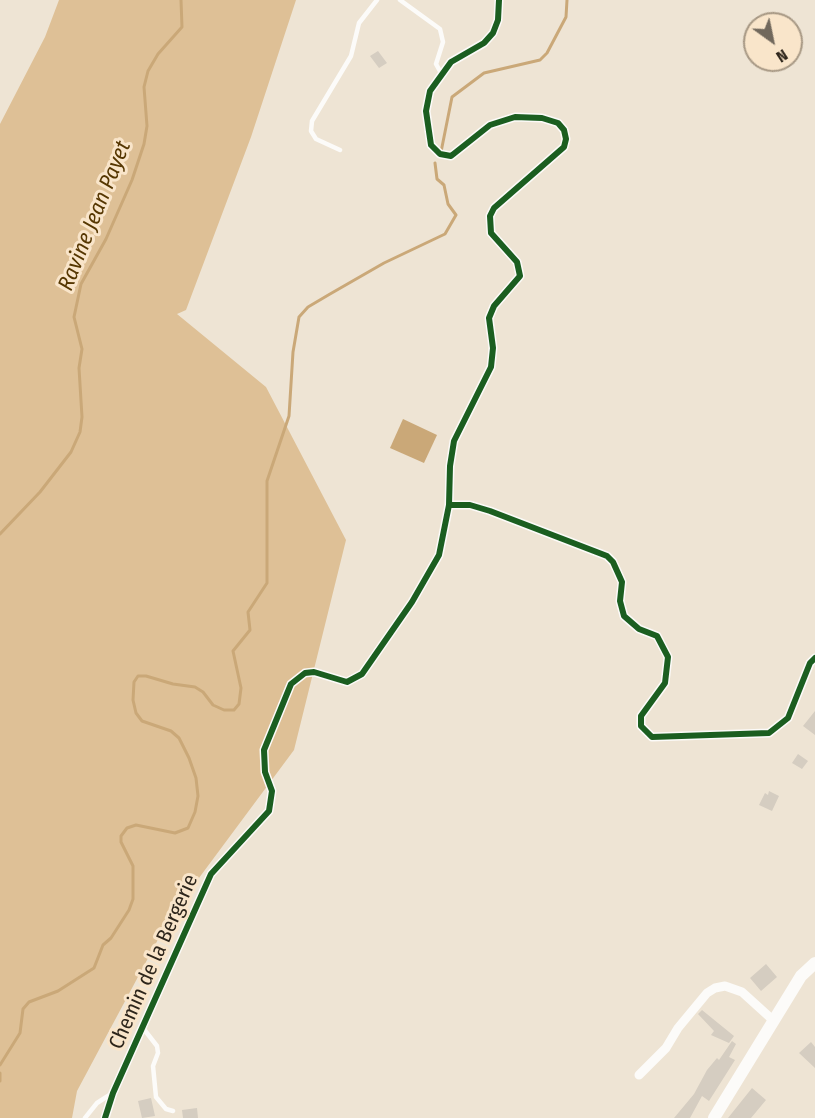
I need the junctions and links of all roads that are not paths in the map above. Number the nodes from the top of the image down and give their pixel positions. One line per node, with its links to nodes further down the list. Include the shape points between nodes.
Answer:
1 (377, 0): 5 (lane, via 359,23 351,56 312,121 311,131 316,139)
2 (400, 0): 4 (lane, via 440,29 443,42 436,64)
3 (499, 0): 4 (street, Chemin de la Bergerie, via 493,33)
4 (441, 73): 6 (street, Chemin de la Bergerie, via 430,91 426,111 431,145 440,154 454,154 490,125 515,117 558,123 566,139 564,147 494,208 490,216 491,233 517,262 520,276 494,306 489,318 491,367 454,441)
5 (340, 150)
6 (449, 505): 7 (street, via 470,505 490,511 607,556 613,562 622,582 620,601 624,616 639,629 657,636 668,657 665,683 641,716 641,726 647,735 757,735 779,727 794,708); 10 (street, Chemin de la Bergerie, via 439,555 362,674 346,682 305,673 291,684 264,750 265,772 272,791 269,811 211,874)
7 (815, 658)
8 (815, 963): 9 (street, via 801,976)
9 (774, 1021): 11 (street, via 742,992 724,986 715,988); 16 (street)
10 (143, 1028): 12 (street, Chemin de la Bergerie); 13 (lane, via 157,1046 153,1066 156,1097)
11 (639, 1075)
12 (113, 1093): 14 (lane, via 97,1103); 15 (street, Chemin de la Bergerie)
13 (173, 1111)
14 (85, 1118)
15 (105, 1118)
16 (714, 1118)

